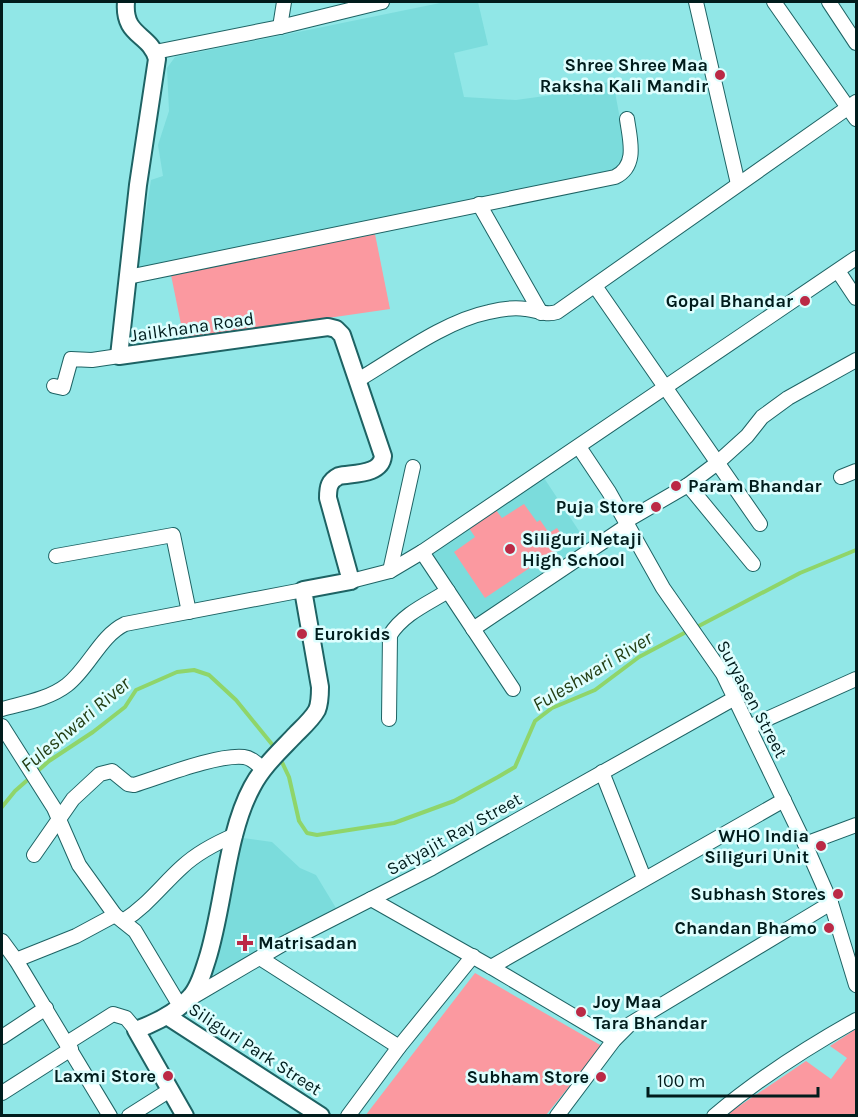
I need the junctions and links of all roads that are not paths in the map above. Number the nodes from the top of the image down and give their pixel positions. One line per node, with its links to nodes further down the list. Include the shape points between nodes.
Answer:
1 (126, 2): 9 (street, via 129,24)
2 (284, 2): 7 (street)
3 (382, 2): 7 (street)
4 (696, 2): 12 (street)
5 (774, 2): 10 (street)
6 (829, 2): 8 (street)
7 (280, 27): 9 (street)
8 (856, 43)
9 (155, 52): 16 (street, Jailkhana Road)
10 (854, 109): 12 (street)
11 (627, 119): 13 (street, via 631,157 628,166 615,177)
12 (738, 184): 17 (street)
13 (479, 204): 16 (street); 19 (street)
14 (856, 258): 15 (street)
15 (838, 271): 18 (street); 24 (street)
16 (128, 277): 20 (street, Jailkhana Road)
17 (595, 286): 19 (street, via 557,312); 24 (street)
18 (856, 298)
19 (541, 313): 22 (street, via 514,308 474,316 451,325)
20 (119, 356): 22 (street, Jailkhana Road, via 328,327 342,335); 23 (street, via 70,359 63,388)
21 (856, 360): 26 (street, via 775,407)
22 (358, 380): 37 (street, Jailkhana Road, via 383,456 375,469 339,476 328,487)
23 (54, 386)
24 (664, 388): 25 (street); 26 (street)
25 (579, 447): 31 (street, Suryasen Street); 33 (street)
26 (716, 464): 30 (street); 32 (street)
27 (412, 466): 36 (street)
28 (856, 471): 29 (street)
29 (841, 477)
30 (688, 484): 31 (street); 35 (street)
31 (627, 523): 41 (street); 44 (street, Suryasen Street, via 663,588 723,674)
32 (760, 524)
33 (422, 552): 36 (street); 39 (street)
34 (56, 556): 40 (street, via 173,535)
35 (753, 564)
36 (390, 571): 37 (street)
37 (351, 581): 38 (street)
38 (303, 590): 40 (street); 49 (street, via 320,699 317,709)
39 (448, 591): 41 (street); 46 (street, via 404,618 390,635)
40 (189, 612): 45 (street, via 119,627 67,685 48,696)
41 (473, 629): 43 (street)
42 (856, 679): 48 (street)
43 (513, 689)
44 (735, 698): 48 (street, Suryasen Street); 50 (street, Satyajit Ray Street)
45 (2, 710)
46 (389, 719)
47 (2, 726): 52 (street)
48 (748, 727): 51 (street, Suryasen Street)
49 (266, 766): 52 (street, via 236,757 134,785 112,771 105,772 73,799); 54 (street, via 247,797)
50 (602, 772): 57 (street); 58 (street, Satyajit Ray Street)
51 (784, 800): 55 (street, Suryasen Street); 57 (street)
52 (59, 820): 56 (street); 60 (street, via 79,866)
53 (856, 825): 55 (street)
54 (235, 835): 60 (street, via 181,867 142,909); 67 (street, via 200,981)
55 (805, 844): 59 (street, Suryasen Street)
56 (34, 855)
57 (645, 878): 65 (street)
58 (371, 899): 62 (street); 63 (street, Satyajit Ray Street)
59 (831, 903): 66 (street, Suryasen Street); 72 (street, via 634,1021)
60 (119, 918): 64 (street); 67 (street, via 144,944)
61 (2, 941): 64 (street)
62 (472, 956): 65 (street); 74 (street)
63 (260, 958): 67 (street, Satyajit Ray Street); 74 (street)
64 (16, 960): 68 (street)
65 (491, 967): 72 (street)
66 (856, 985)
67 (179, 1007): 70 (street); 77 (street, Siliguri Park Street)
68 (46, 1008): 71 (street); 73 (street)
69 (856, 1020): 83 (street, via 786,1060)
70 (136, 1030): 73 (street, via 126,1018 113,1014); 75 (street)
71 (2, 1037)
72 (614, 1040): 82 (street)
73 (69, 1046): 76 (street); 78 (street)
74 (399, 1047): 81 (street)
75 (170, 1090): 79 (street); 80 (street)
76 (2, 1094)
77 (314, 1112)
78 (110, 1116)
79 (129, 1116)
80 (184, 1116)
81 (348, 1116)
82 (557, 1116)
83 (714, 1116)

